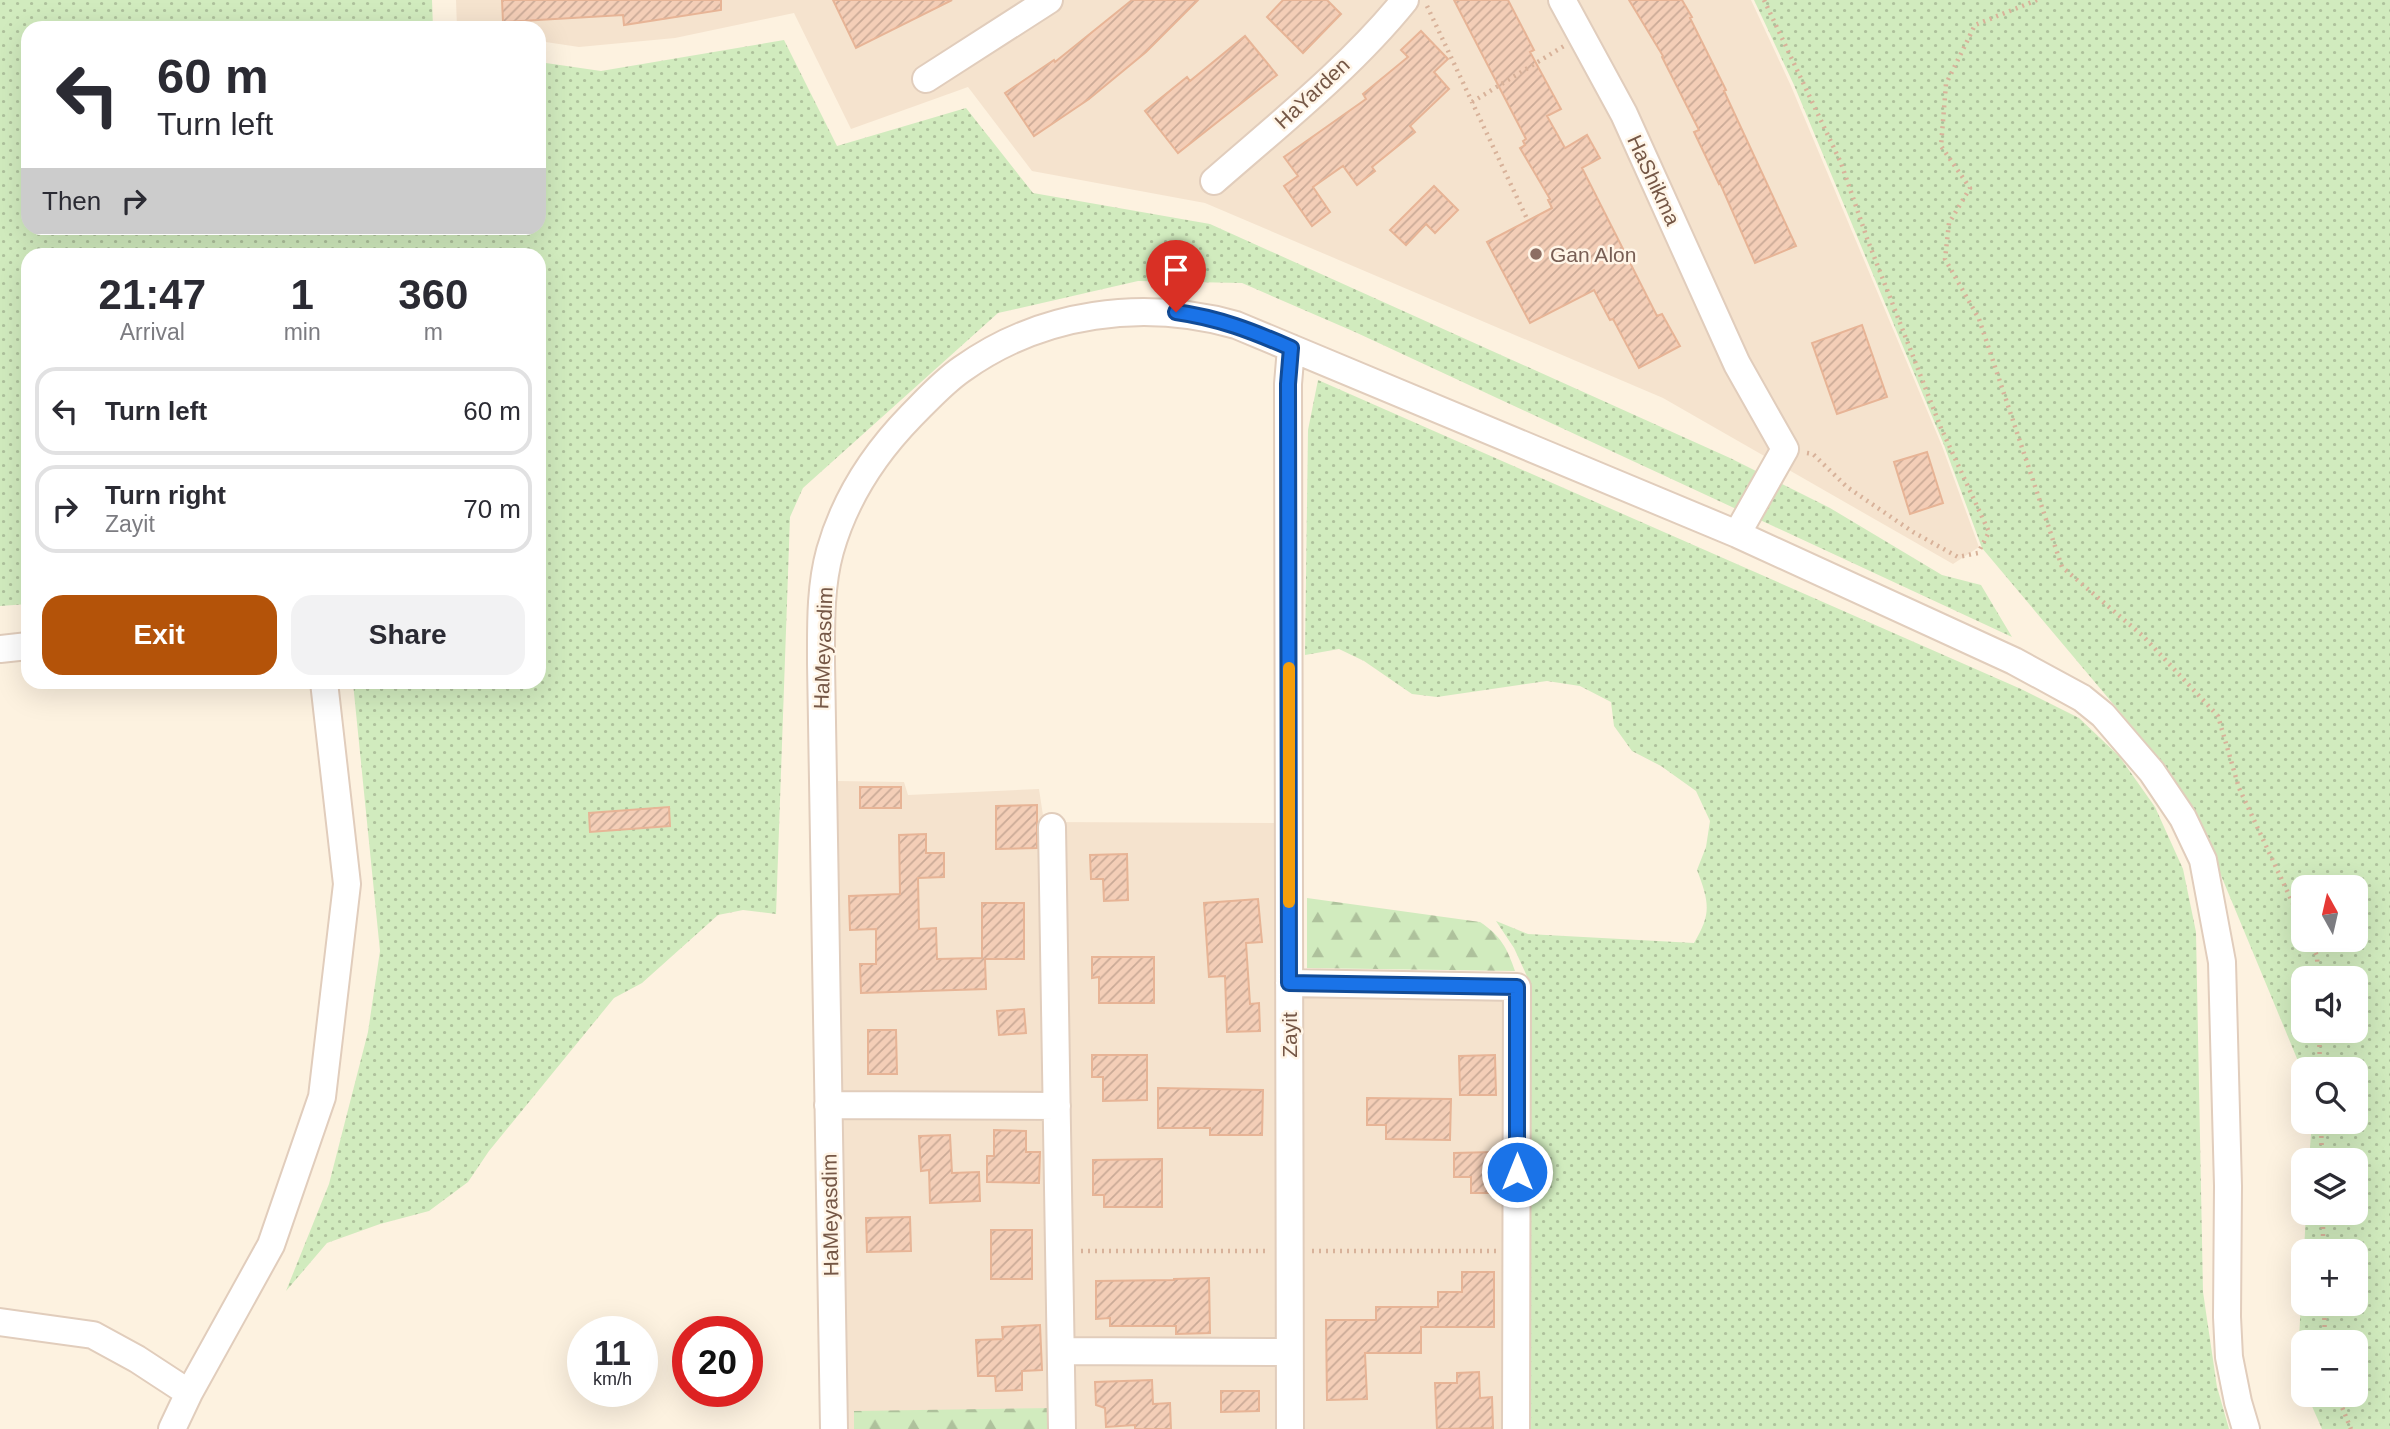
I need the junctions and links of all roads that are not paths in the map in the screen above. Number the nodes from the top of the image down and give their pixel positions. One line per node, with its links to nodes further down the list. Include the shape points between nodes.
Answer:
1 (1049, 0): 4 (street)
2 (1405, 0): 5 (street, HaYarden, via 1354,55)
3 (1562, 0): 7 (street, HaShikma, via 1630,126 1737,364 1785,449)
4 (926, 79)
5 (1214, 181)
6 (1291, 348): 7 (street, HaMeyasdim); 12 (street, Zayit); 13 (street, HaMeyasdim, via 1236,324 1176,312 1090,315 1039,329 961,370 909,419 867,468 829,553 821,609)
7 (1737, 534): 24 (street, HaMeyasdim, via 2014,661 2082,698 2127,742 2183,818 2203,860 2222,962 2229,1357)
8 (21, 647): 9 (street)
9 (0, 649)
10 (325, 689): 18 (street, via 347,884 322,1097 271,1245)
11 (1052, 827): 14 (street)
12 (1289, 983): 17 (street, Zayit); 23 (street, via 1517,987)
13 (828, 1105): 14 (street); 20 (street, HaMeyasdim)
14 (1057, 1106): 16 (street)
15 (0, 1322): 18 (street, via 93,1335)
16 (1061, 1351): 17 (street); 21 (street)
17 (1290, 1353): 22 (street, Zayit)
18 (189, 1393): 19 (street)
19 (172, 1429)
20 (834, 1429)
21 (1062, 1429)
22 (1290, 1429)
23 (1516, 1429)
24 (2246, 1429)

